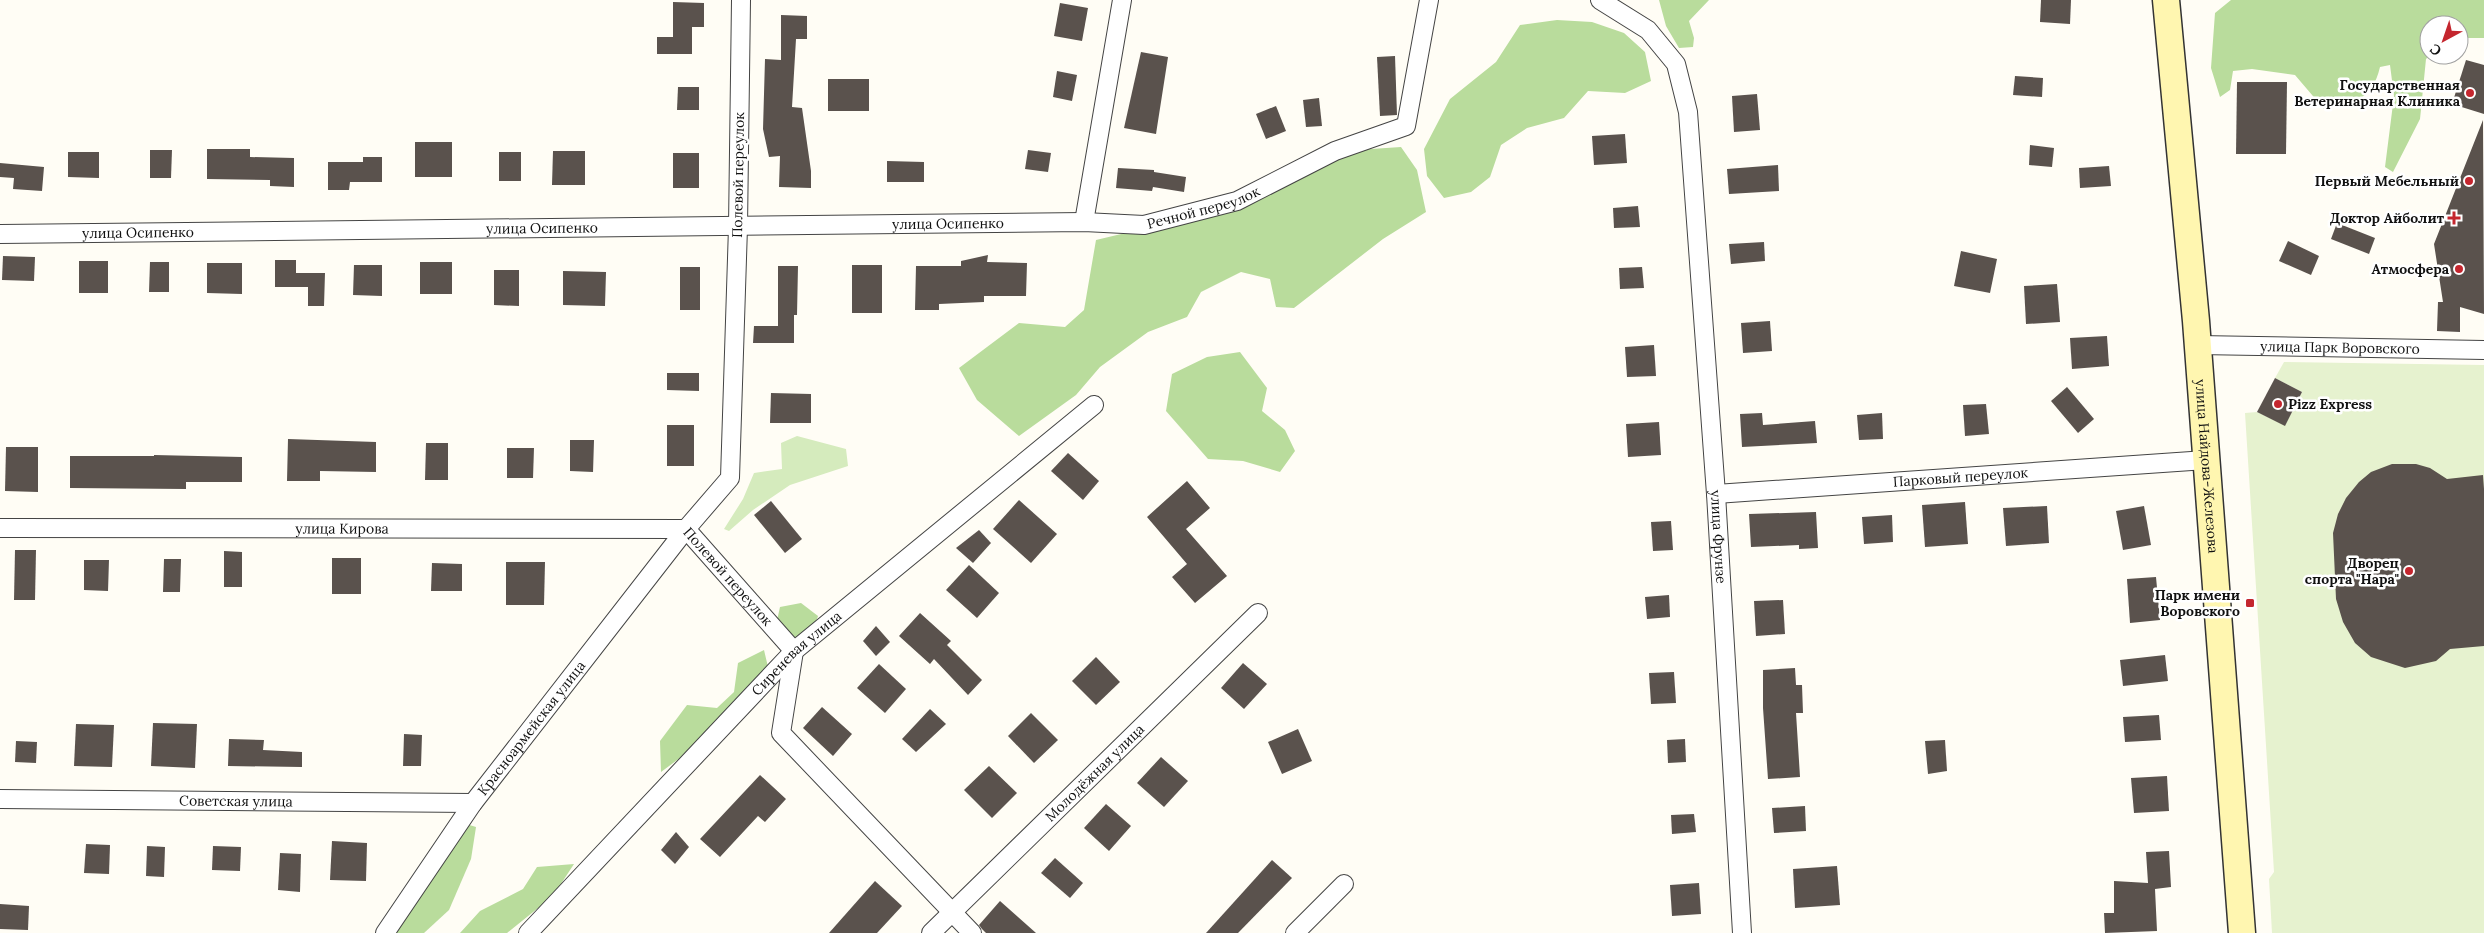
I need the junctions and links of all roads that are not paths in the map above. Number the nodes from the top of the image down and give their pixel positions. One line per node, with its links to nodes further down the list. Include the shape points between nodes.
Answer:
1 (741, 0): 7 (street, Полевой переулок)
2 (1122, 0): 6 (street)
3 (1429, 0): 6 (street, Речной переулок, via 1406,126 1335,151 1237,201 1144,225)
4 (1600, 0): 13 (street, улица Фрунзе, via 1648,30 1676,64 1688,112)
5 (2166, 0): 9 (main road, улица Найдова-Железова)
6 (1084, 222): 7 (street, улица Осипенко)
7 (738, 227): 8 (street, улица Осипенко); 15 (street, Полевой переулок, via 730,478)
8 (0, 234)
9 (2198, 345): 10 (street, улица Парк Воровского); 12 (main road, улица Найдова-Железова)
10 (2484, 350)
11 (1094, 405): 17 (street, Сиреневая улица)
12 (2206, 460): 13 (street, Парковый переулок); 28 (main road, улица Найдова-Железова)
13 (1716, 494): 27 (street, улица Фрунзе)
14 (0, 528): 15 (street, улица Кирова)
15 (686, 529): 17 (street, Полевой переулок); 19 (street, Красноармейская улица)
16 (1258, 613): 21 (street, Молодёжная улица)
17 (794, 651): 21 (street, via 781,733); 23 (street, Сиреневая улица)
18 (0, 799): 19 (street, Советская улица)
19 (473, 804): 22 (street, Красноармейская улица)
20 (1344, 884): 26 (street)
21 (952, 913): 24 (street, Молодёжная улица); 25 (street)
22 (385, 933)
23 (528, 933)
24 (932, 933)
25 (972, 933)
26 (1295, 933)
27 (1742, 933)
28 (2242, 933)

